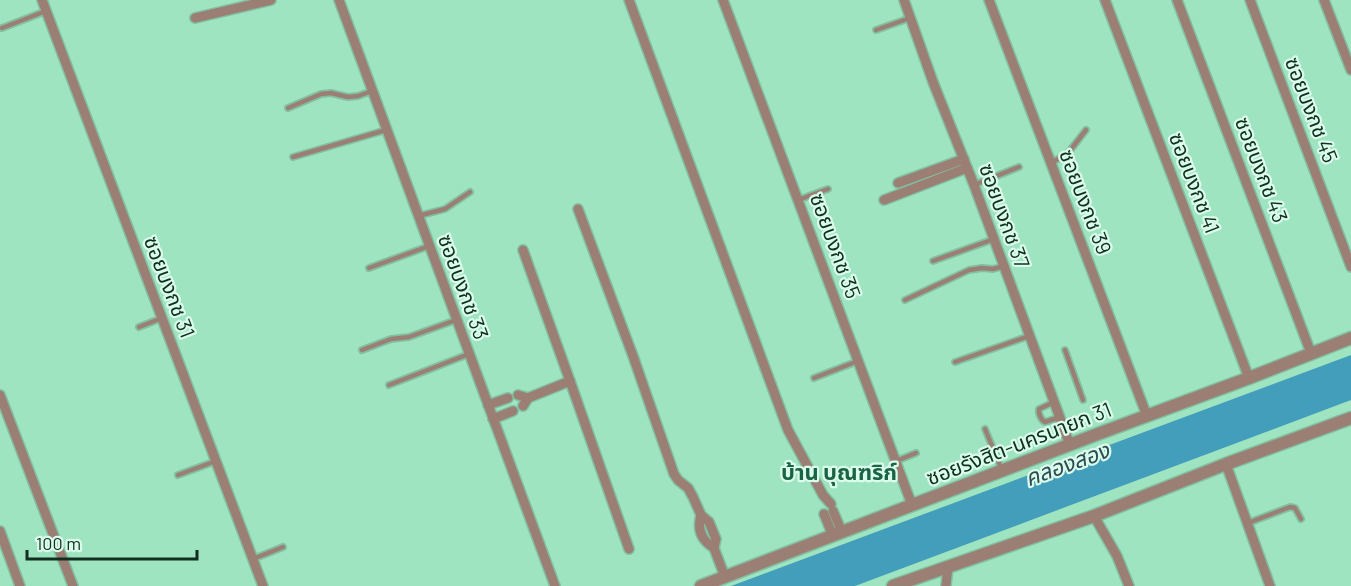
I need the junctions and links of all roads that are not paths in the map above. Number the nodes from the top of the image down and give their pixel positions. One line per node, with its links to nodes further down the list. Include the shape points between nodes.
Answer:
1 (42, 0): 12 (street, ซอยบงกช 31)
2 (271, 0): 13 (street)
3 (339, 0): 18 (street, ซอยบงกช 33)
4 (628, 0): 79 (street, via 788,430 823,495)
5 (723, 0): 30 (street, ซอยบงกช 35)
6 (904, 0): 14 (street, ซอยบงกช 37)
7 (989, 0): 23 (street, ซอยบงกช 39)
8 (1105, 0): 54 (street, ซอยบงกช 41)
9 (1177, 0): 49 (street, ซอยบงกช 43)
10 (1250, 0): 39 (street, ซอยบงกช 45)
11 (1324, 0): 17 (street)
12 (46, 11): 15 (lane); 42 (street, ซอยบงกช 31)
13 (195, 18)
14 (910, 18): 16 (lane); 24 (street, ซอยบงกช 37)
15 (2, 28)
16 (876, 30)
17 (1351, 70)
18 (372, 91): 19 (lane, via 348,97 321,94); 20 (street, ซอยบงกช 33)
19 (288, 108)
20 (386, 130): 22 (lane); 33 (street, ซอยบงกช 33)
21 (1086, 130): 23 (lane, via 1068,153)
22 (293, 158)
23 (1051, 163): 62 (street, ซอยบงกช 39)
24 (966, 164): 26 (street); 27 (street, ซอยบงกช 37); 31 (street)
25 (1019, 167): 27 (lane)
26 (898, 183)
27 (974, 184): 34 (street, ซอยบงกช 37)
28 (828, 189): 30 (lane)
29 (470, 192): 33 (lane, via 446,209)
30 (798, 200): 51 (street, ซอยบงกช 35)
31 (884, 200)
32 (578, 209): 84 (street, via 674,474 710,522)
33 (418, 216): 35 (street, ซอยบงกช 33)
34 (994, 239): 37 (lane); 38 (street, ซอยบงกช 37)
35 (429, 246): 40 (lane); 43 (street, ซอยบงกช 33)
36 (523, 250): 55 (street)
37 (933, 261)
38 (1004, 266): 41 (lane, via 969,270); 45 (street, ซอยบงกช 37)
39 (1351, 267)
40 (369, 268)
41 (905, 300)
42 (162, 318): 44 (lane); 69 (street, ซอยบงกช 31)
43 (456, 320): 47 (lane); 50 (street, ซอยบงกช 33)
44 (139, 327)
45 (1030, 336): 52 (lane); 59 (street, ซอยบงกช 37)
46 (1351, 338): 49 (street, ซอยรังสิต-นครนายก 31)
47 (362, 350)
48 (1065, 350): 58 (lane)
49 (1311, 353): 54 (street, ซอยรังสิต-นครนายก 31)
50 (469, 354): 56 (lane); 60 (street, ซอยบงกช 33)
51 (858, 361): 53 (lane); 70 (street, ซอยบงกช 35)
52 (955, 362)
53 (814, 378)
54 (1249, 378): 62 (street, ซอยรังสิต-นครนายก 31)
55 (570, 381): 60 (street, via 525,402 513,396); 81 (street)
56 (389, 385)
57 (0, 395): 87 (street)
58 (1083, 400)
59 (1054, 402): 63 (street, ซอยบงกช 37); 63 (lane, via 1038,411 1045,422)
60 (488, 405): 64 (street, ซอยบงกช 33)
61 (513, 411): 64 (street)
62 (1147, 416): 67 (street, ซอยรังสิต-นครนายก 31, via 1094,430)
63 (1060, 417): 67 (street, ซอยบงกช 37)
64 (493, 418): 89 (street, ซอยบงกช 33)
65 (1351, 418): 71 (street)
66 (985, 429): 72 (lane)
67 (1070, 445): 72 (street, ซอยรังสิต-นครนายก 31)
68 (916, 453): 70 (lane)
69 (216, 461): 73 (lane); 82 (street, ซอยบงกช 31)
70 (896, 461): 74 (street, ซอยบงกช 35)
71 (1226, 464): 75 (street); 77 (street)
72 (1002, 471): 74 (street, ซอยรังสิต-นครนายก 31)
73 (178, 475)
74 (912, 506): 79 (street, ซอยรังสิต-นครนายก 31)
75 (1094, 516): 83 (street); 93 (street)
76 (1301, 519): 77 (lane, via 1295,508 1290,507)
77 (1248, 523): 94 (street)
78 (0, 531): 85 (street)
79 (838, 534): 84 (street, ซอยรังสิต-นครนายก 31)
80 (283, 547): 82 (lane)
81 (629, 549)
82 (253, 559): 88 (street, ซอยบงกช 31)
83 (948, 566): 91 (street); 92 (street)
84 (725, 577): 90 (street, ซอยรังสิต-นครนายก 31)
85 (19, 584): 86 (street)
86 (8, 586)
87 (73, 586)
88 (263, 586)
89 (555, 586)
90 (701, 586)
91 (893, 586)
92 (946, 586)
93 (1130, 586)
94 (1270, 586)

